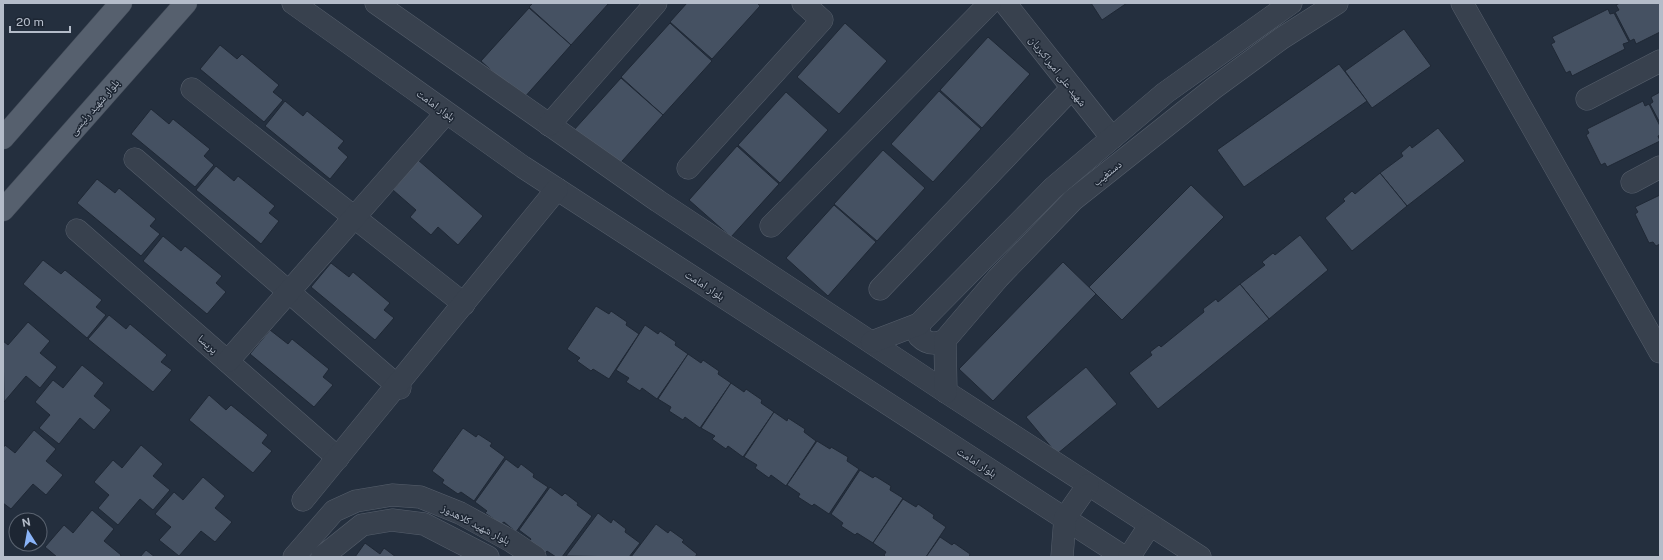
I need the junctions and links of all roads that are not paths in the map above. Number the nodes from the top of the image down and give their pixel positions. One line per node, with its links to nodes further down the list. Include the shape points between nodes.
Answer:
1 (121, 3): 18 (main road)
2 (186, 3): 25 (main road, بلوار شهید رئیسی)
3 (293, 3): 16 (street, بلوار امامت)
4 (376, 3): 17 (street)
5 (656, 3): 17 (street)
6 (803, 3): 22 (street, via 822,20)
7 (990, 3): 27 (street)
8 (1005, 3): 13 (street, شهید علی امیراکبریان)
9 (1337, 3): 33 (street, دستغیب, via 1282,38 1214,88 1073,200 998,278)
10 (1462, 3): 35 (street)
11 (1286, 4): 19 (street, via 1165,93)
12 (1660, 61): 15 (street)
13 (1072, 88): 19 (street, شهید علی امیراکبریان); 29 (street)
14 (192, 89): 26 (street)
15 (1587, 99)
16 (446, 113): 24 (street, بلوار امامت); 26 (street)
17 (549, 125): 34 (street, via 658,202)
18 (3, 138)
19 (1112, 138): 32 (street, via 1053,188)
20 (135, 159): 30 (street)
21 (1660, 167): 23 (street)
22 (688, 168)
23 (1632, 182)
24 (557, 189): 31 (street); 42 (street, بلوار امامت)
25 (3, 210)
26 (355, 218): 30 (street); 31 (street)
27 (771, 226)
28 (78, 230): 36 (street, پریسا)
29 (880, 289)
30 (289, 292): 36 (street); 37 (street)
31 (464, 304): 37 (street)
32 (919, 324): 33 (street, via 919,336 924,340 930,343); 34 (street)
33 (945, 340): 38 (street)
34 (872, 342): 38 (street)
35 (1660, 352)
36 (228, 361): 39 (street, پریسا)
37 (398, 386): 39 (street)
38 (946, 392): 40 (street)
39 (338, 458): 41 (street)
40 (1088, 485): 42 (street); 43 (street)
41 (303, 500)
42 (1065, 518): 48 (street); 49 (street, بلوار امامت)
43 (1150, 525): 50 (street); 51 (street)
44 (294, 557): 47 (street, بلوار شهید کلاهدوز, via 334,511 356,501 392,495 420,497 460,513)
45 (322, 557): 46 (street, بلوار شهید کلاهدوز, via 362,525 392,520 424,524)
46 (488, 557)
47 (535, 557)
48 (1062, 557)
49 (1124, 557)
50 (1129, 557)
51 (1200, 557)

